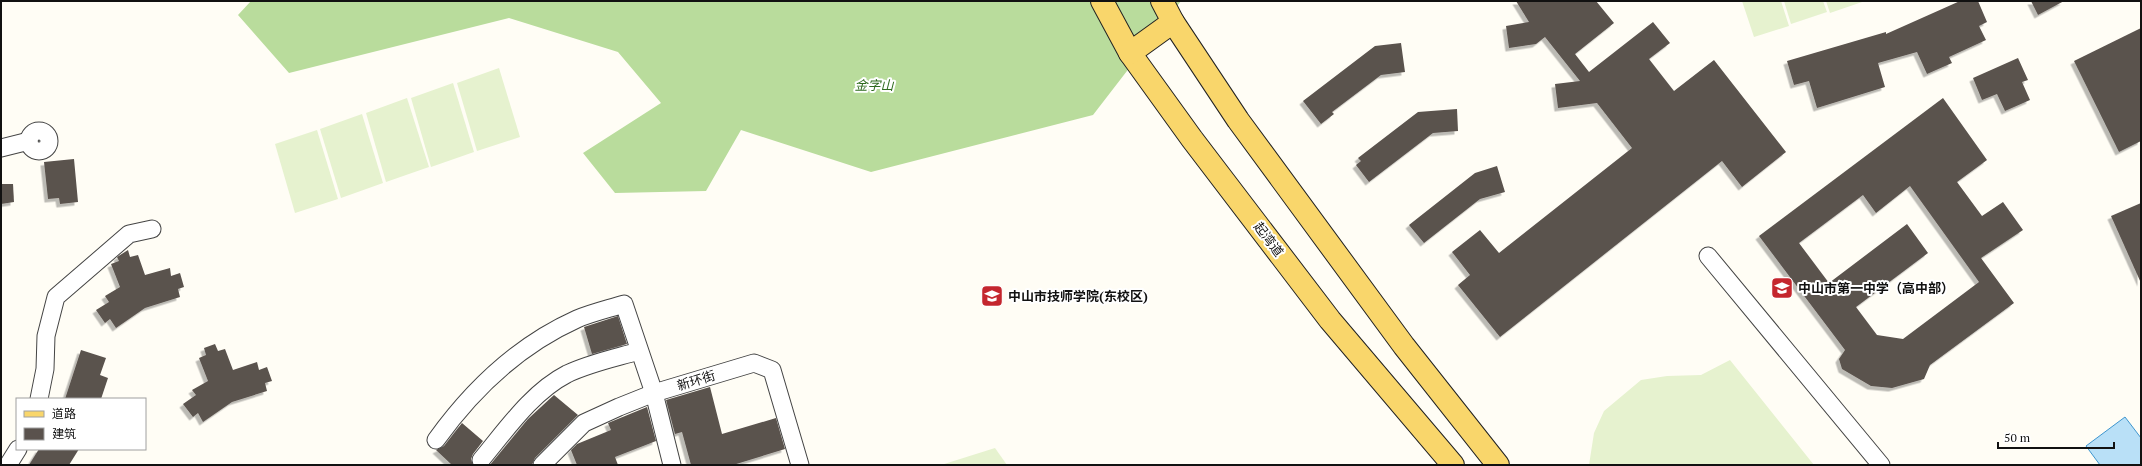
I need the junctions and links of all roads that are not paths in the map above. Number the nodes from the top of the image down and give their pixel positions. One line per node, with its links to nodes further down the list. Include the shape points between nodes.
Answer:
1 (1102, 1): 4 (main road, 起湾道)
2 (1162, 1): 3 (main road)
3 (1173, 22): 4 (main road); 20 (main road, via 1256,145 1404,346)
4 (1130, 53): 19 (main road, 起湾道, via 1330,320)
5 (28, 141): 6 (street)
6 (1, 148)
7 (152, 229): 11 (street, via 129,234 56,297 46,336 45,369)
8 (1708, 256): 21 (street)
9 (640, 351): 10 (street); 12 (street, via 624,304 577,319 525,349 488,379 454,415); 14 (street, via 588,365 561,379 545,390 514,421)
10 (654, 393): 16 (street, 新环街, via 584,423); 17 (street); 18 (street, 新环街, via 754,363 772,370)
11 (39, 398)
12 (436, 440)
13 (17, 450): 15 (street)
14 (481, 460)
15 (8, 465)
16 (542, 465)
17 (672, 465)
18 (800, 465)
19 (1453, 465)
20 (1498, 465)
21 (1881, 465)

